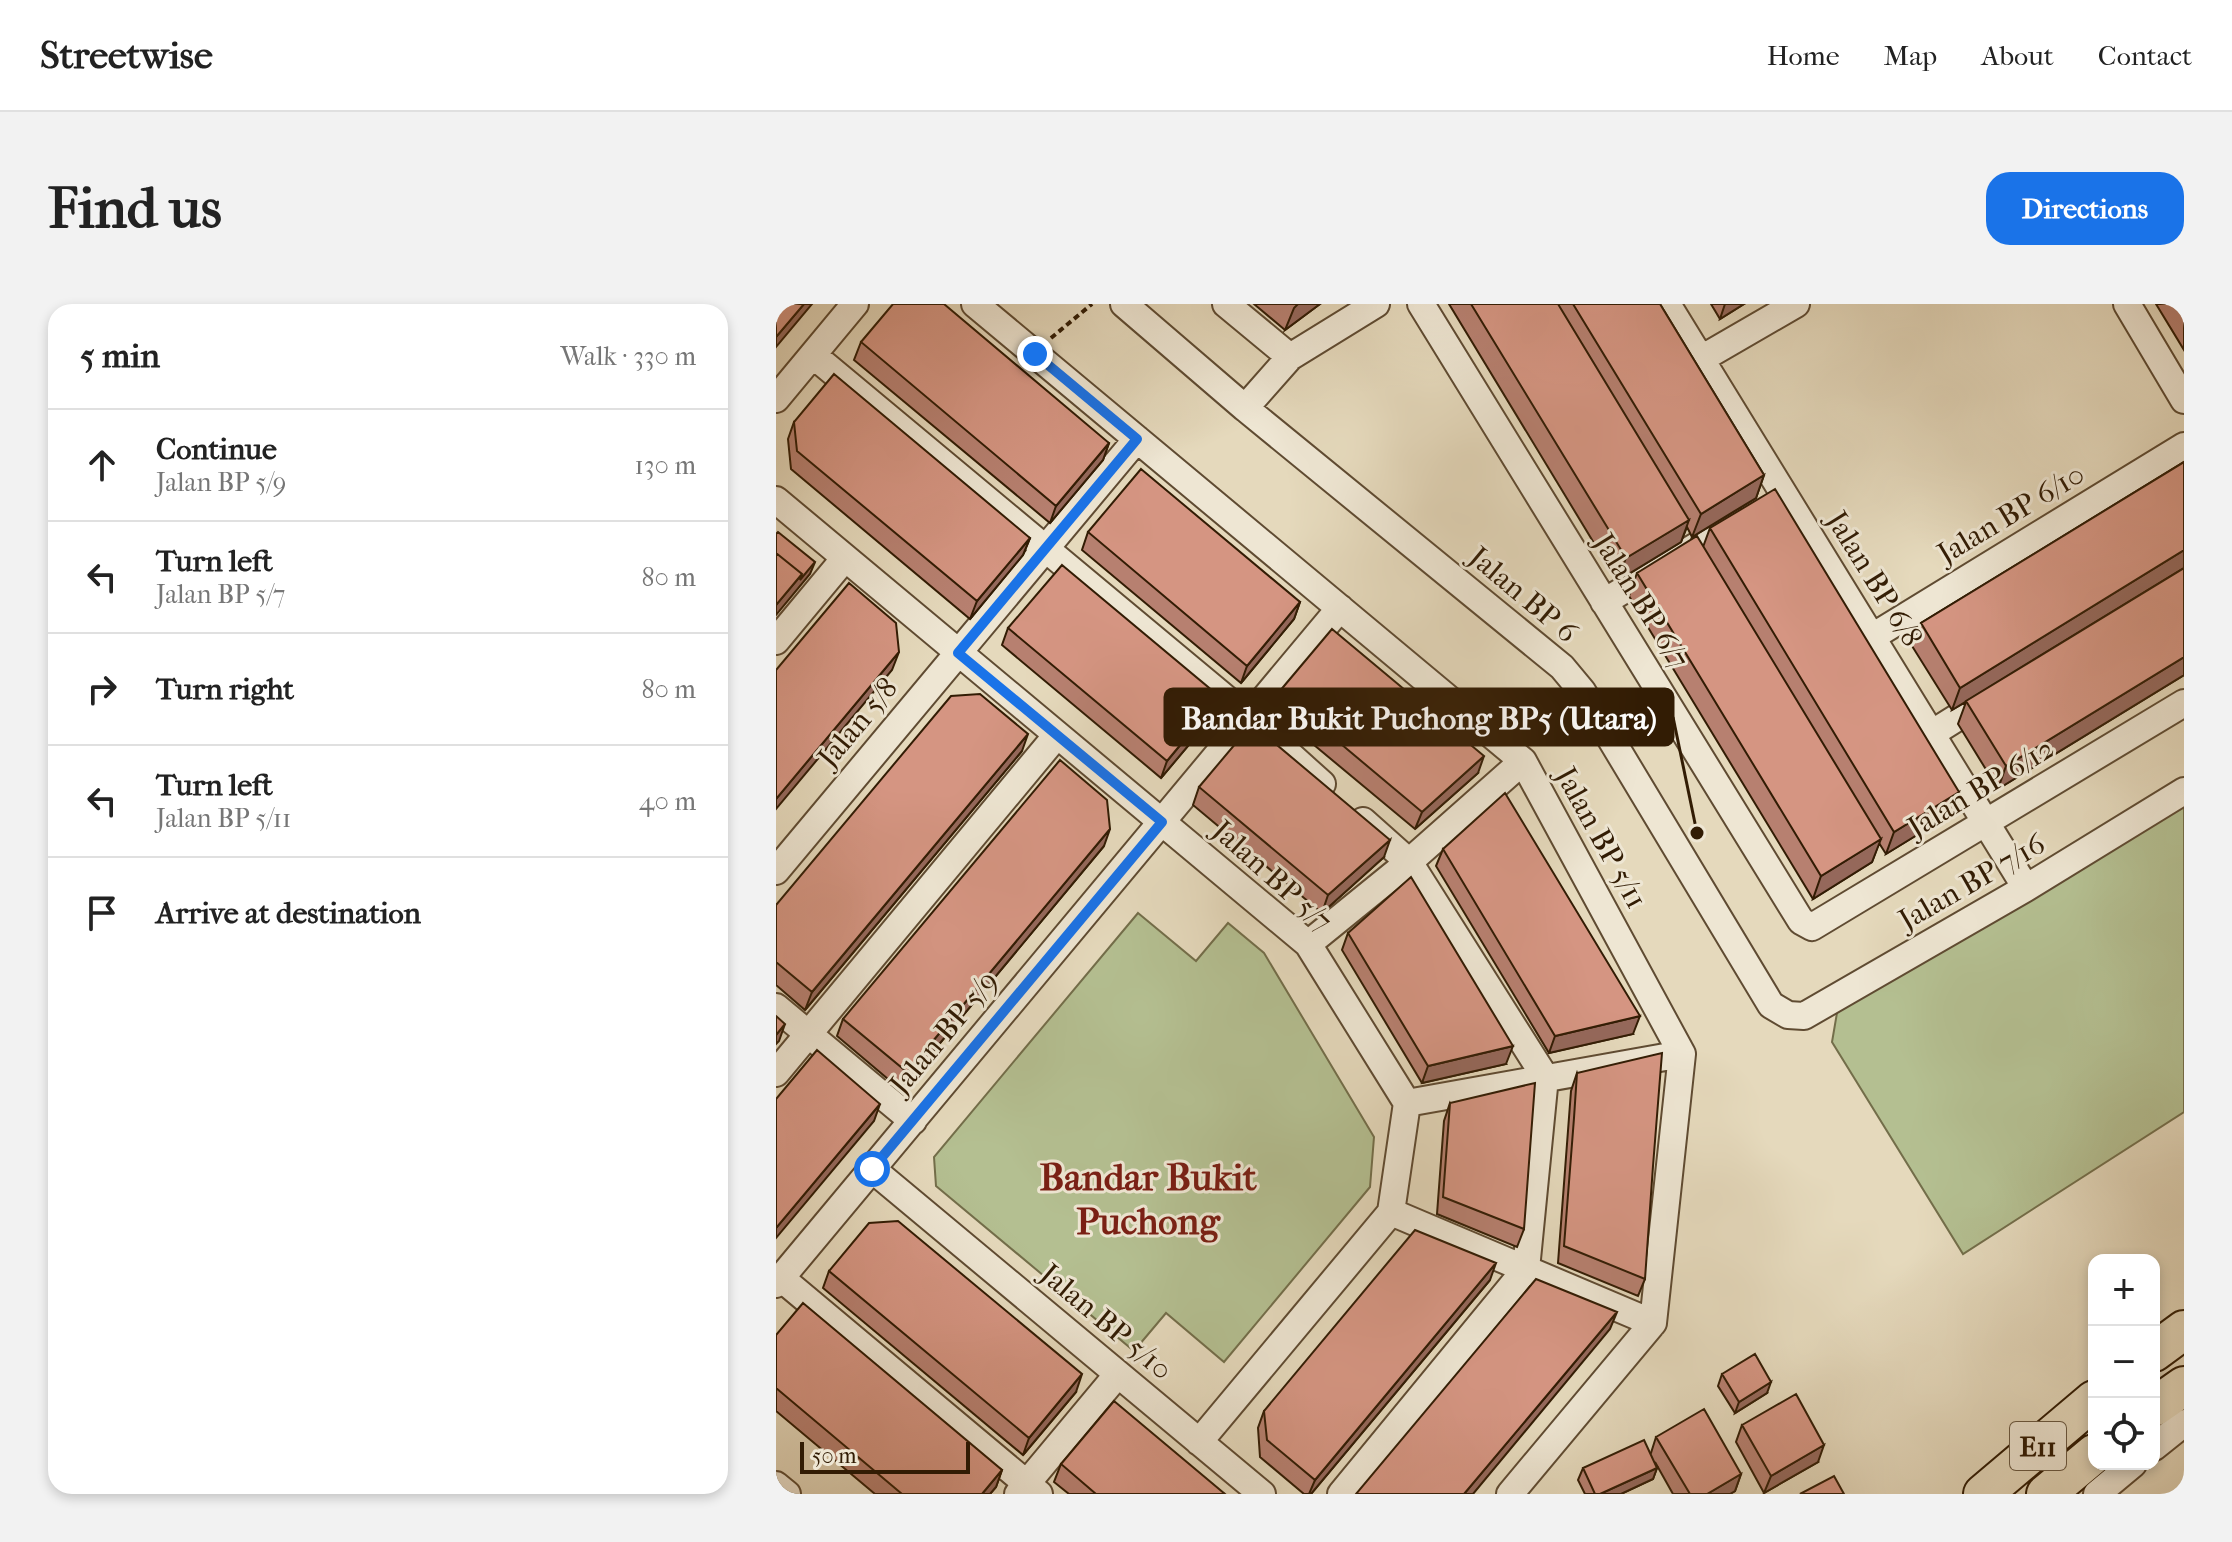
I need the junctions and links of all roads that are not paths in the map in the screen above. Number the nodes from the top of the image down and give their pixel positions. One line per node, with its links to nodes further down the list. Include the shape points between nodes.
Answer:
1 (855, 304): 10 (street)
2 (975, 304): 16 (street, Jalan BP 5/11)
3 (1124, 304): 15 (street, Jalan BP 6)
4 (1226, 304): 11 (street)
5 (1376, 304): 11 (street)
6 (1421, 304): 25 (street, Jalan BP 6/7)
7 (1667, 304): 12 (street, Jalan BP 6/8)
8 (1796, 304): 12 (street)
9 (2127, 304): 13 (street)
10 (813, 355): 14 (street); 21 (street)
11 (1290, 357): 15 (street)
12 (1701, 359): 18 (street, Jalan BP 6/8)
13 (2183, 397)
14 (776, 399)
15 (1245, 408): 47 (street, Jalan BP 6, via 1562,667 1582,691 1771,1005)
16 (1137, 439): 21 (street, Jalan 5/8); 26 (street, Jalan BP 5/11)
17 (2184, 446): 27 (street, Jalan BP 6/10)
18 (1783, 494): 22 (street); 27 (street, Jalan BP 6/8)
19 (776, 500): 23 (street, Jalan BP 5/7)
20 (1673, 525): 22 (street)
21 (1045, 548): 29 (street, Jalan 5/8); 32 (street)
22 (1689, 551): 24 (street); 25 (street)
23 (845, 558): 28 (street); 29 (street, Jalan BP 5/7)
24 (1705, 577)
25 (1604, 602): 44 (street, Jalan BP 6/7, via 1801,921)
26 (1340, 608): 32 (street, Jalan BP 5/9); 35 (street, Jalan BP 5/11)
27 (1872, 637): 33 (street, Jalan BP 6/8)
28 (776, 641)
29 (958, 653): 34 (street, Jalan BP 5/7); 41 (street, Jalan 5/8)
30 (2011, 684): 33 (street)
31 (2184, 703): 38 (street, Jalan BP 6/12)
32 (1249, 718): 37 (street, Jalan BP 5/9); 40 (street)
33 (1931, 734): 38 (street, Jalan BP 6/8)
34 (1057, 735): 37 (street, Jalan BP 5/7); 48 (street)
35 (1523, 761): 40 (street); 49 (street, Jalan BP 5/11)
36 (2184, 791): 43 (street, Jalan BP 7/16)
37 (1162, 822): 45 (street, Jalan BP 5/7); 53 (street, Jalan BP 5/9)
38 (1986, 823): 42 (street, Jalan BP 6/12); 43 (street, Jalan BP 6/8)
39 (1874, 854): 42 (street)
40 (1409, 862): 45 (street); 51 (street)
41 (776, 871)
42 (1890, 880): 44 (street, Jalan BP 6/12)
43 (2026, 888): 47 (street, Jalan BP 7/16, via 1804,1016)
44 (1812, 927)
45 (1308, 944): 52 (street, Jalan BP 5/7)
46 (776, 1007): 48 (street)
47 (1788, 1015)
48 (808, 1034): 50 (street); 53 (street)
49 (1682, 1054): 51 (street); 58 (street)
50 (776, 1073)
51 (1545, 1077): 52 (street); 56 (street)
52 (1407, 1103): 55 (street)
53 (913, 1121): 54 (street, Jalan BP 5/9)
54 (872, 1169): 57 (street, Jalan BP 5/9); 61 (street, Jalan BP 5/10)
55 (1391, 1212): 56 (street); 66 (street)
56 (1526, 1269): 58 (street); 74 (street)
57 (778, 1281): 71 (street)
58 (1653, 1323): 75 (street)
59 (2184, 1330): 60 (highway)
60 (2160, 1348)
61 (1118, 1374): 66 (street, Jalan BP 5/10); 71 (street)
62 (2184, 1386): 63 (highway)
63 (2160, 1403)
64 (2088, 1405): 76 (highway, E11)
65 (2184, 1423): 67 (street)
66 (1199, 1442): 73 (street, Jalan BP 5/10)
67 (2160, 1442)
68 (2088, 1459): 77 (highway, E11)
69 (2126, 1470): 78 (street)
70 (776, 1485): 72 (street)
71 (1028, 1491)
72 (787, 1494)
73 (1262, 1494)
74 (1341, 1494)
75 (1510, 1494)
76 (1983, 1494)
77 (2046, 1494)
78 (2097, 1494)

